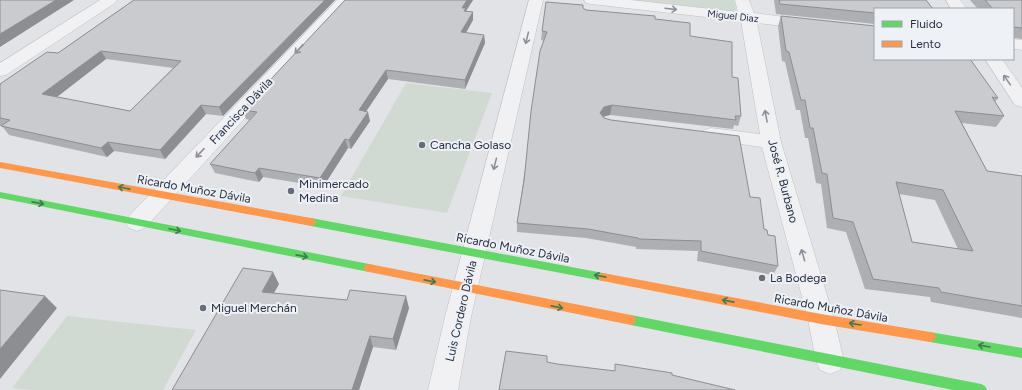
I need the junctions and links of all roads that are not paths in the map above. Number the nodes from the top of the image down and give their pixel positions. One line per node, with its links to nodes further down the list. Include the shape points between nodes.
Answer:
1 (110, 0): 8 (street)
2 (345, 0): 14 (street, Francisca Dávila, one-way to 14)
3 (536, 0): 16 (street, Luis Cordero Dávila, one-way to 16)
4 (591, 0): 5 (street, Miguel Diaz, one-way to 5)
5 (745, 9): 6 (street, Miguel Diaz); 11 (street, José R. Burbano, one-way to 5)
6 (819, 25)
7 (993, 60): 9 (street, one-way to 7)
8 (0, 71)
9 (1022, 102)
10 (694, 132): 11 (street)
11 (771, 142): 18 (street, José R. Burbano, one-way to 11)
12 (0, 165): 14 (main road, Ricardo Muñoz Dávila, one-way to 12)
13 (0, 195): 15 (main road, one-way to 15)
14 (162, 195): 15 (street, Francisca Dávila); 16 (main road, Ricardo Muñoz Dávila)
15 (137, 222): 17 (main road, one-way to 17)
16 (475, 252): 17 (street, Luis Cordero Dávila); 18 (main road, Ricardo Muñoz Dávila, one-way to 16)
17 (465, 289): 20 (main road, one-way to 20); 21 (street, Luis Cordero Dávila)
18 (821, 318): 19 (main road, Ricardo Muñoz Dávila, one-way to 18); 20 (street, José R. Burbano)
19 (1022, 353)
20 (830, 361): 22 (main road)
21 (443, 390)
22 (980, 390)

